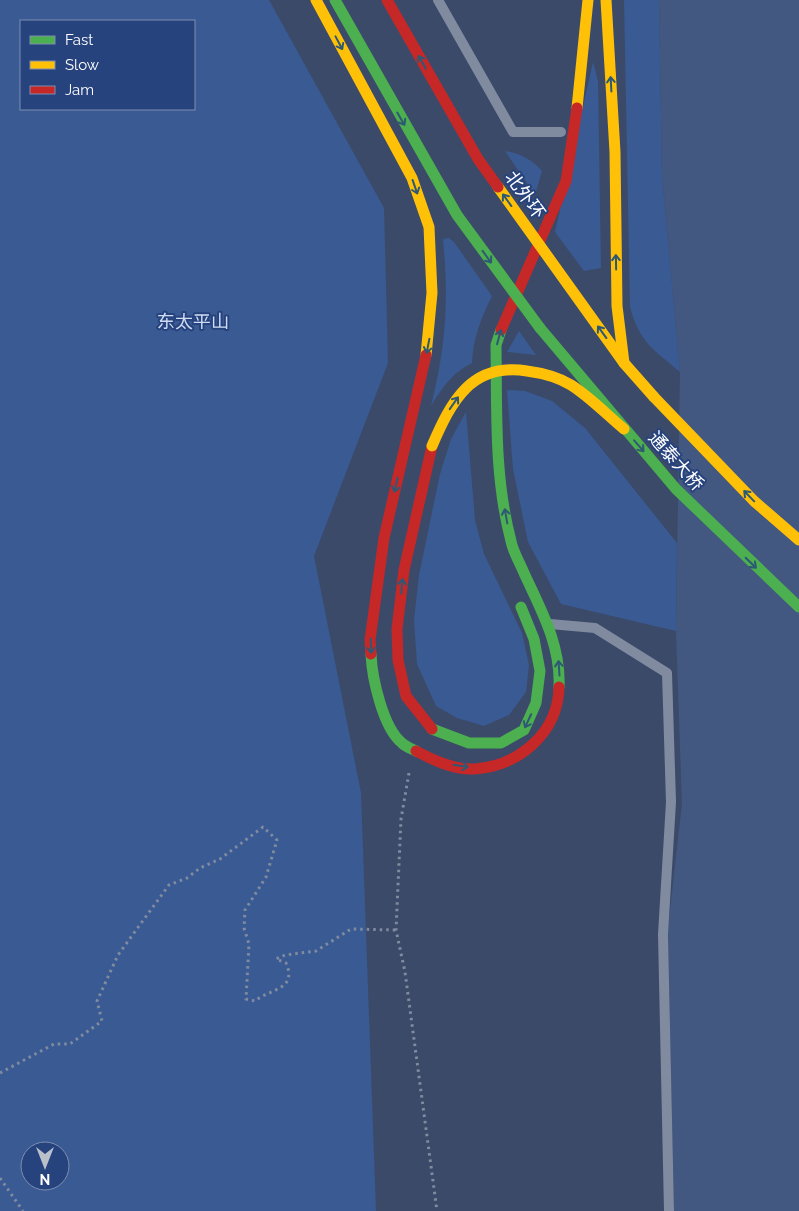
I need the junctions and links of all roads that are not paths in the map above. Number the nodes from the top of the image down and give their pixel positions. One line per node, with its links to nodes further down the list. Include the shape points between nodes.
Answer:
1 (316, 0): 21 (main road, one-way to 21, via 412,178 429,227 432,293 429,342 384,538 370,640 372,671 382,711 401,743 436,762 473,768 508,762 536,743 553,720 559,695 560,667)
2 (335, 0): 17 (main road, 通泰大桥, one-way to 17, bridge, via 456,215 540,328)
3 (387, 0): 13 (main road, 北外环, one-way to 3, bridge, via 478,158)
4 (438, 0): 7 (lane, via 512,132)
5 (588, 0): 21 (main road, one-way to 5, via 511,543 500,479 496,345 566,181 575,133)
6 (606, 0): 13 (main road, one-way to 6, via 617,299 614,132)
7 (560, 136): 8 (main road, via 556,175)
8 (548, 193)
9 (536, 220): 10 (main road)
10 (524, 246)
11 (512, 273): 12 (main road)
12 (499, 300)
13 (624, 363): 16 (main road, 北外环, bridge)
14 (482, 368): 15 (main road)
15 (481, 387)
16 (654, 397): 18 (main road, 通泰大桥, one-way to 16, via 754,501)
17 (624, 429): 20 (main road, 通泰大桥, one-way to 20, via 676,489); 22 (main road, one-way to 17, bridge, via 540,671 536,703 524,730 501,743 469,743 432,729 406,696 398,660 397,629 404,570 432,446 442,420 469,382 489,371 506,368 531,371 574,387)
18 (799, 540)
19 (516, 593): 22 (main road)
20 (799, 607)
21 (548, 624): 22 (lane); 23 (lane, via 595,628 667,673 671,802 663,934)
22 (530, 628)
23 (669, 1211)

